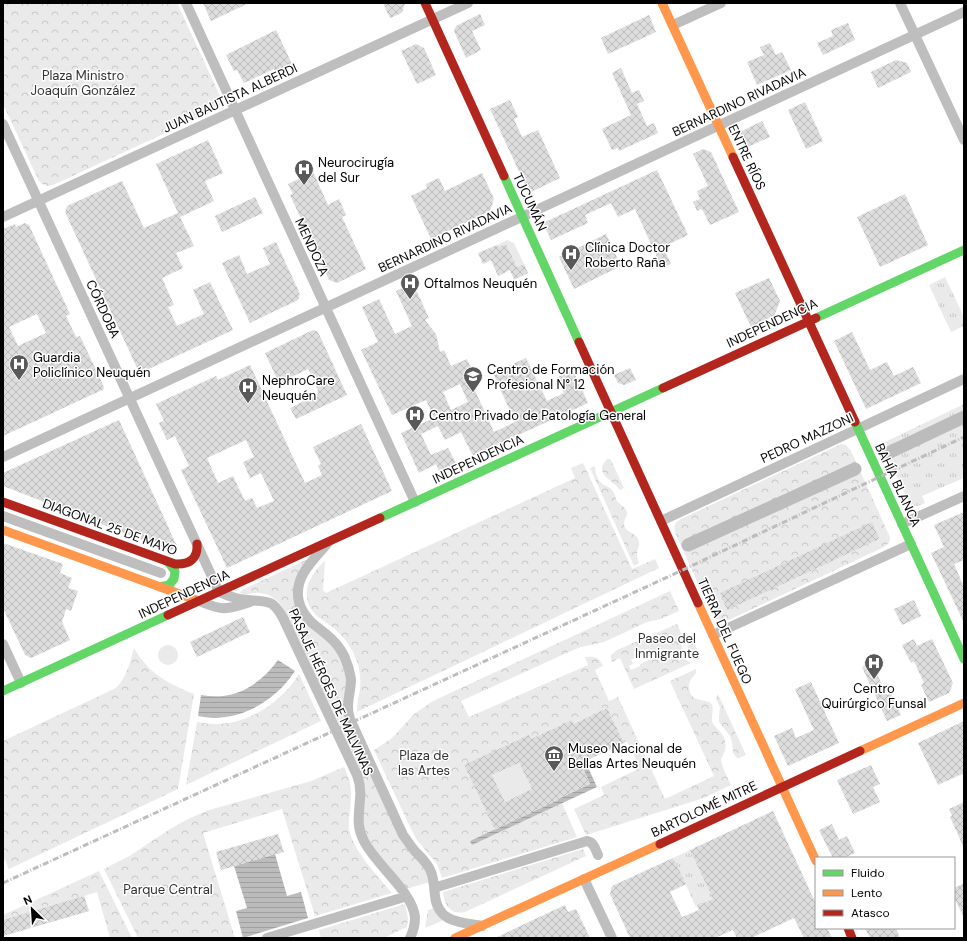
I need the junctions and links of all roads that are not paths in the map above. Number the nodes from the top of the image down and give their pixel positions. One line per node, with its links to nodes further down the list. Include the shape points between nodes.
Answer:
1 (186, 3): 11 (street, MENDOZA)
2 (425, 3): 8 (main road, TUCUMÁN)
3 (468, 3): 8 (street, JUAN BAUTISTA ALBERDI)
4 (662, 3): 9 (main road, ENTRE RÍOS)
5 (721, 3): 9 (street)
6 (900, 3): 10 (street)
7 (964, 12): 10 (street, BERNARDINO RIVADAVIA)
8 (432, 20): 11 (street, JUAN BAUTISTA ALBERDI); 16 (main road, TUCUMÁN)
9 (673, 25): 13 (main road, ENTRE RÍOS)
10 (915, 35): 13 (street, BERNARDINO RIVADAVIA); 14 (street)
11 (235, 110): 15 (street, JUAN BAUTISTA ALBERDI); 19 (street, MENDOZA)
12 (3, 124): 15 (street, CÓRDOBA)
13 (719, 126): 16 (street, BERNARDINO RIVADAVIA); 20 (main road, ENTRE RÍOS)
14 (964, 140)
15 (39, 201): 17 (street, JUAN BAUTISTA ALBERDI); 22 (street, CÓRDOBA)
16 (522, 216): 19 (street, BERNARDINO RIVADAVIA); 23 (main road, TUCUMÁN)
17 (3, 217)
18 (964, 250): 20 (main road, INDEPENDENCIA)
19 (326, 307): 22 (street, BERNARDINO RIVADAVIA); 28 (street, MENDOZA)
20 (808, 321): 23 (main road, INDEPENDENCIA); 24 (main road, BAHÍA BLANCA)
21 (964, 379): 24 (street, PEDRO MAZZONI)
22 (130, 398): 25 (street, BERNARDINO RIVADAVIA); 34 (street, CÓRDOBA)
23 (612, 412): 28 (main road, INDEPENDENCIA); 30 (main road, TIERRA DEL FUEGO)
24 (858, 429): 30 (street, PEDRO MAZZONI); 31 (main road, BAHÍA BLANCA)
25 (3, 457)
26 (964, 496): 31 (street)
27 (3, 502): 36 (main road, DIAGONAL 25 DE MAYO)
28 (415, 502): 33 (main road, INDEPENDENCIA)
29 (3, 516): 37 (street)
30 (661, 521): 42 (main road, TIERRA DEL FUEGO)
31 (902, 524): 35 (main road, BAHÍA BLANCA)
32 (3, 530): 38 (main road)
33 (330, 541): 39 (main road, INDEPENDENCIA); 54 (street, PASAJE HÉROES DE MALVINAS, via 303,573 298,587 301,606 308,619 337,644 346,659 351,680 348,706 350,718 403,835 429,868 439,910 451,920)
34 (197, 544): 36 (main road, DIAGONAL 25 DE MAYO, via 198,551 192,560 179,565); 39 (street, CÓRDOBA)
35 (911, 544): 42 (street); 44 (main road, BAHÍA BLANCA)
36 (169, 563): 38 (main road, via 175,572 174,580)
37 (161, 573)
38 (160, 588): 41 (main road)
39 (219, 592): 40 (street, PASAJE HÉROES DE MALVINAS, via 239,599); 41 (main road, INDEPENDENCIA)
40 (254, 600): 41 (street, via 221,609); 56 (street, PASAJE HÉROES DE MALVINAS, via 271,603 281,614 351,760 360,787 360,834 412,907 415,918)
41 (199, 601): 45 (main road, INDEPENDENCIA)
42 (713, 635): 48 (main road, TIERRA DEL FUEGO)
43 (3, 644): 45 (street)
44 (964, 659)
45 (21, 683): 46 (main road, INDEPENDENCIA)
46 (3, 691)
47 (964, 703): 48 (main road, BARTOLOMÉ MITRE)
48 (782, 787): 50 (main road, TIERRA DEL FUEGO); 51 (main road, BARTOLOMÉ MITRE)
49 (598, 855): 52 (street, via 593,844 586,841)
50 (815, 859)
51 (584, 879): 54 (main road, BARTOLOMÉ MITRE); 58 (street)
52 (437, 887)
53 (401, 898): 55 (street)
54 (482, 926): 57 (main road, BARTOLOMÉ MITRE)
55 (267, 938)
56 (410, 938)
57 (455, 938)
58 (612, 938)

